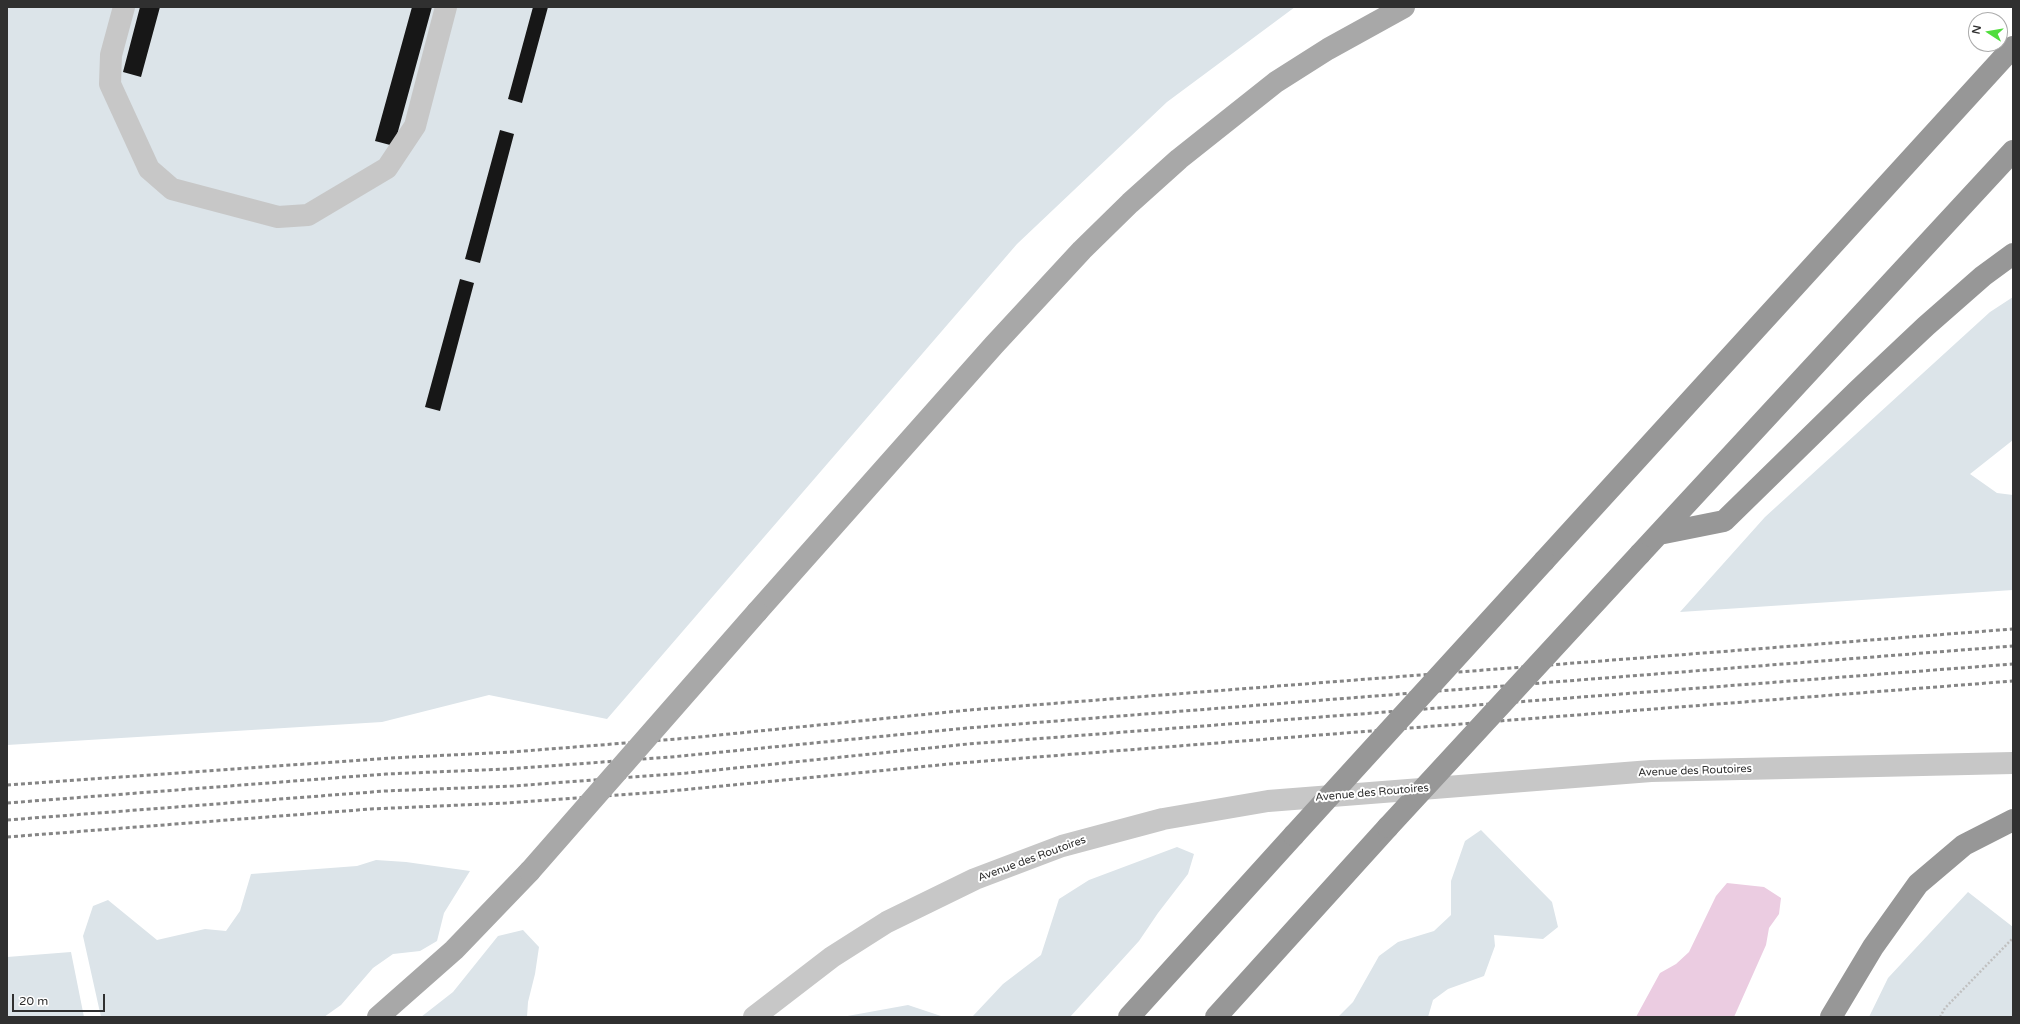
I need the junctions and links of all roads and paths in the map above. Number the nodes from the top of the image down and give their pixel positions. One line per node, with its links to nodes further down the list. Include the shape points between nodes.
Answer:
1 (124, 7): 2 (street, via 111,55 110,84 149,169 172,189 278,217 308,215 387,168 415,126)
2 (446, 7)
3 (1404, 7): 12 (main road, bridge, via 1334,45 1276,82 1179,159 1082,250 994,345 530,871 454,950)
4 (2013, 47): 15 (highway, bridge)
5 (2013, 151): 7 (highway)
6 (2013, 254): 7 (highway, via 1983,276 1926,326 1724,521)
7 (1659, 534): 16 (highway, bridge)
8 (2013, 763): 11 (street, Avenue des Routoires, via 1651,772 1268,801 1163,819 1062,846 975,879 887,922 832,957)
9 (2013, 820): 17 (highway, via 1964,845 1918,884 1873,947)
10 (2013, 938): 18 (path, via 1945,1008)
11 (776, 1000): 13 (street, Avenue des Routoires); 14 (street, Avenue des Routoires)
12 (378, 1017)
13 (754, 1017)
14 (762, 1017)
15 (1128, 1017)
16 (1216, 1017)
17 (1831, 1017)
18 (1940, 1017)

